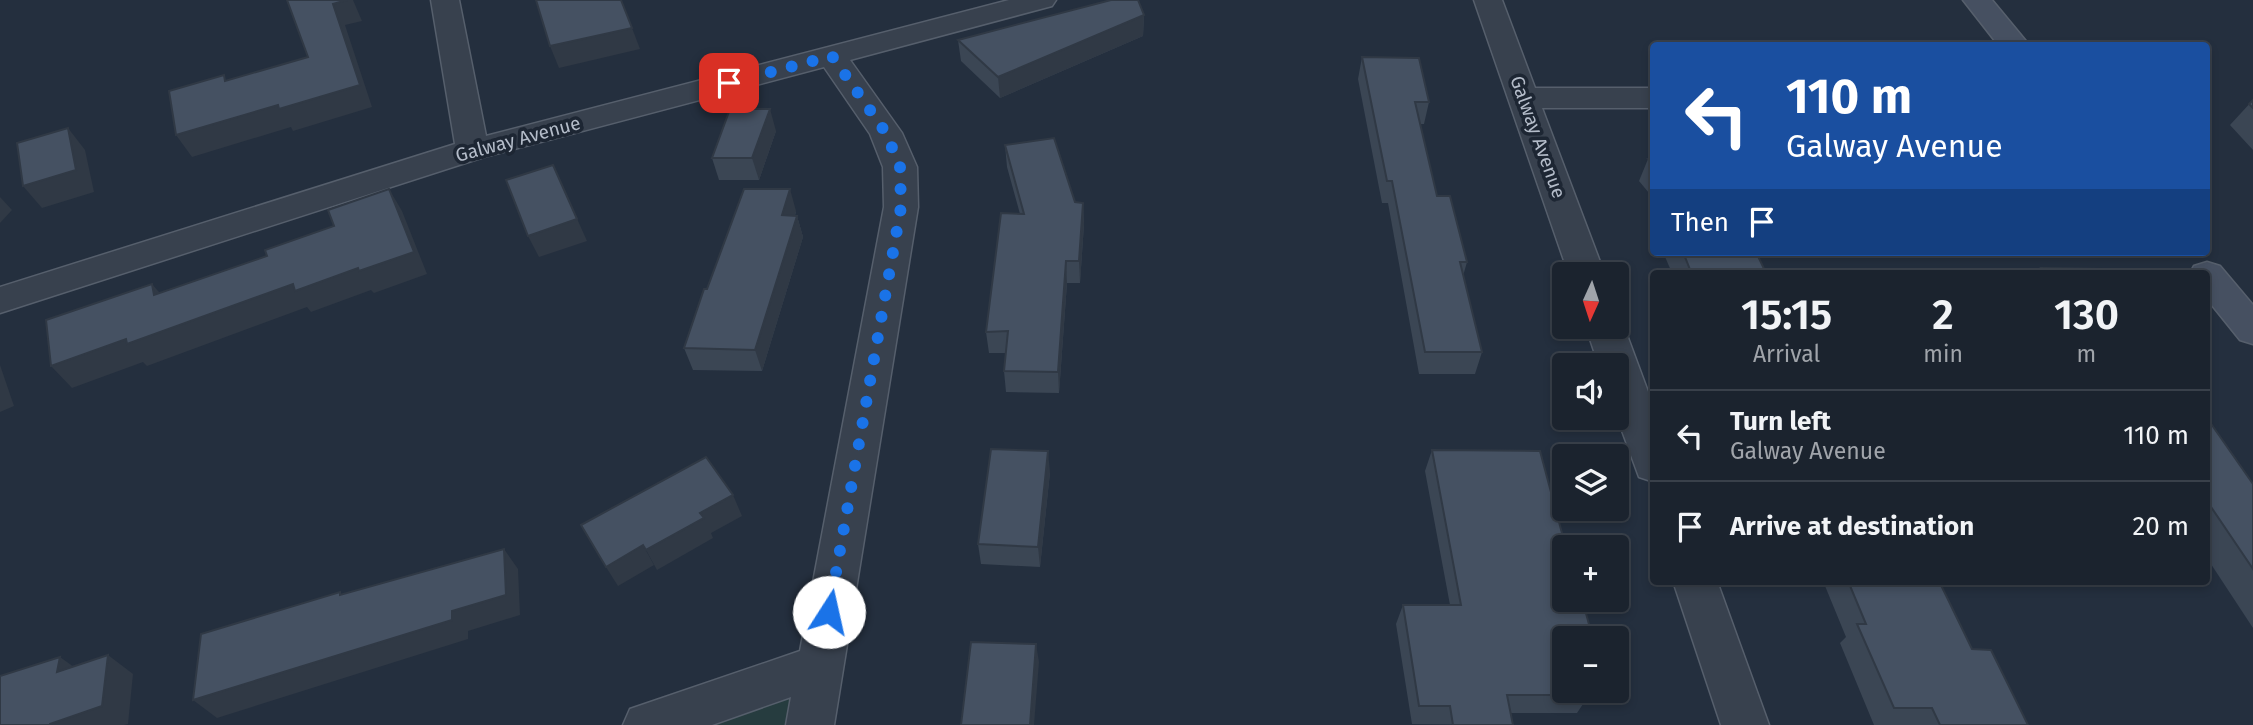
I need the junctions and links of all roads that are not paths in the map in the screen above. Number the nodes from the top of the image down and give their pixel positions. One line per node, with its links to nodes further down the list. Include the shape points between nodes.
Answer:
1 (445, 0): 9 (street)
2 (1041, 0): 6 (street, Galway Avenue)
3 (1488, 0): 7 (street, Galway Avenue)
4 (1977, 0): 5 (main road)
5 (2012, 42)
6 (832, 56): 9 (street, Galway Avenue); 19 (street, via 886,133 900,167 901,207)
7 (1525, 98): 8 (street); 11 (street, Galway Avenue)
8 (1650, 98)
9 (471, 150): 14 (street, Galway Avenue)
10 (2191, 256): 12 (main road)
11 (1582, 262)
12 (2203, 270)
13 (2210, 279): 15 (main road)
14 (0, 300)
15 (2253, 330)
16 (1610, 340): 17 (street)
17 (1650, 454)
18 (1696, 585): 22 (street)
19 (820, 666): 20 (street); 21 (street)
20 (647, 725)
21 (810, 725)
22 (1745, 725)

